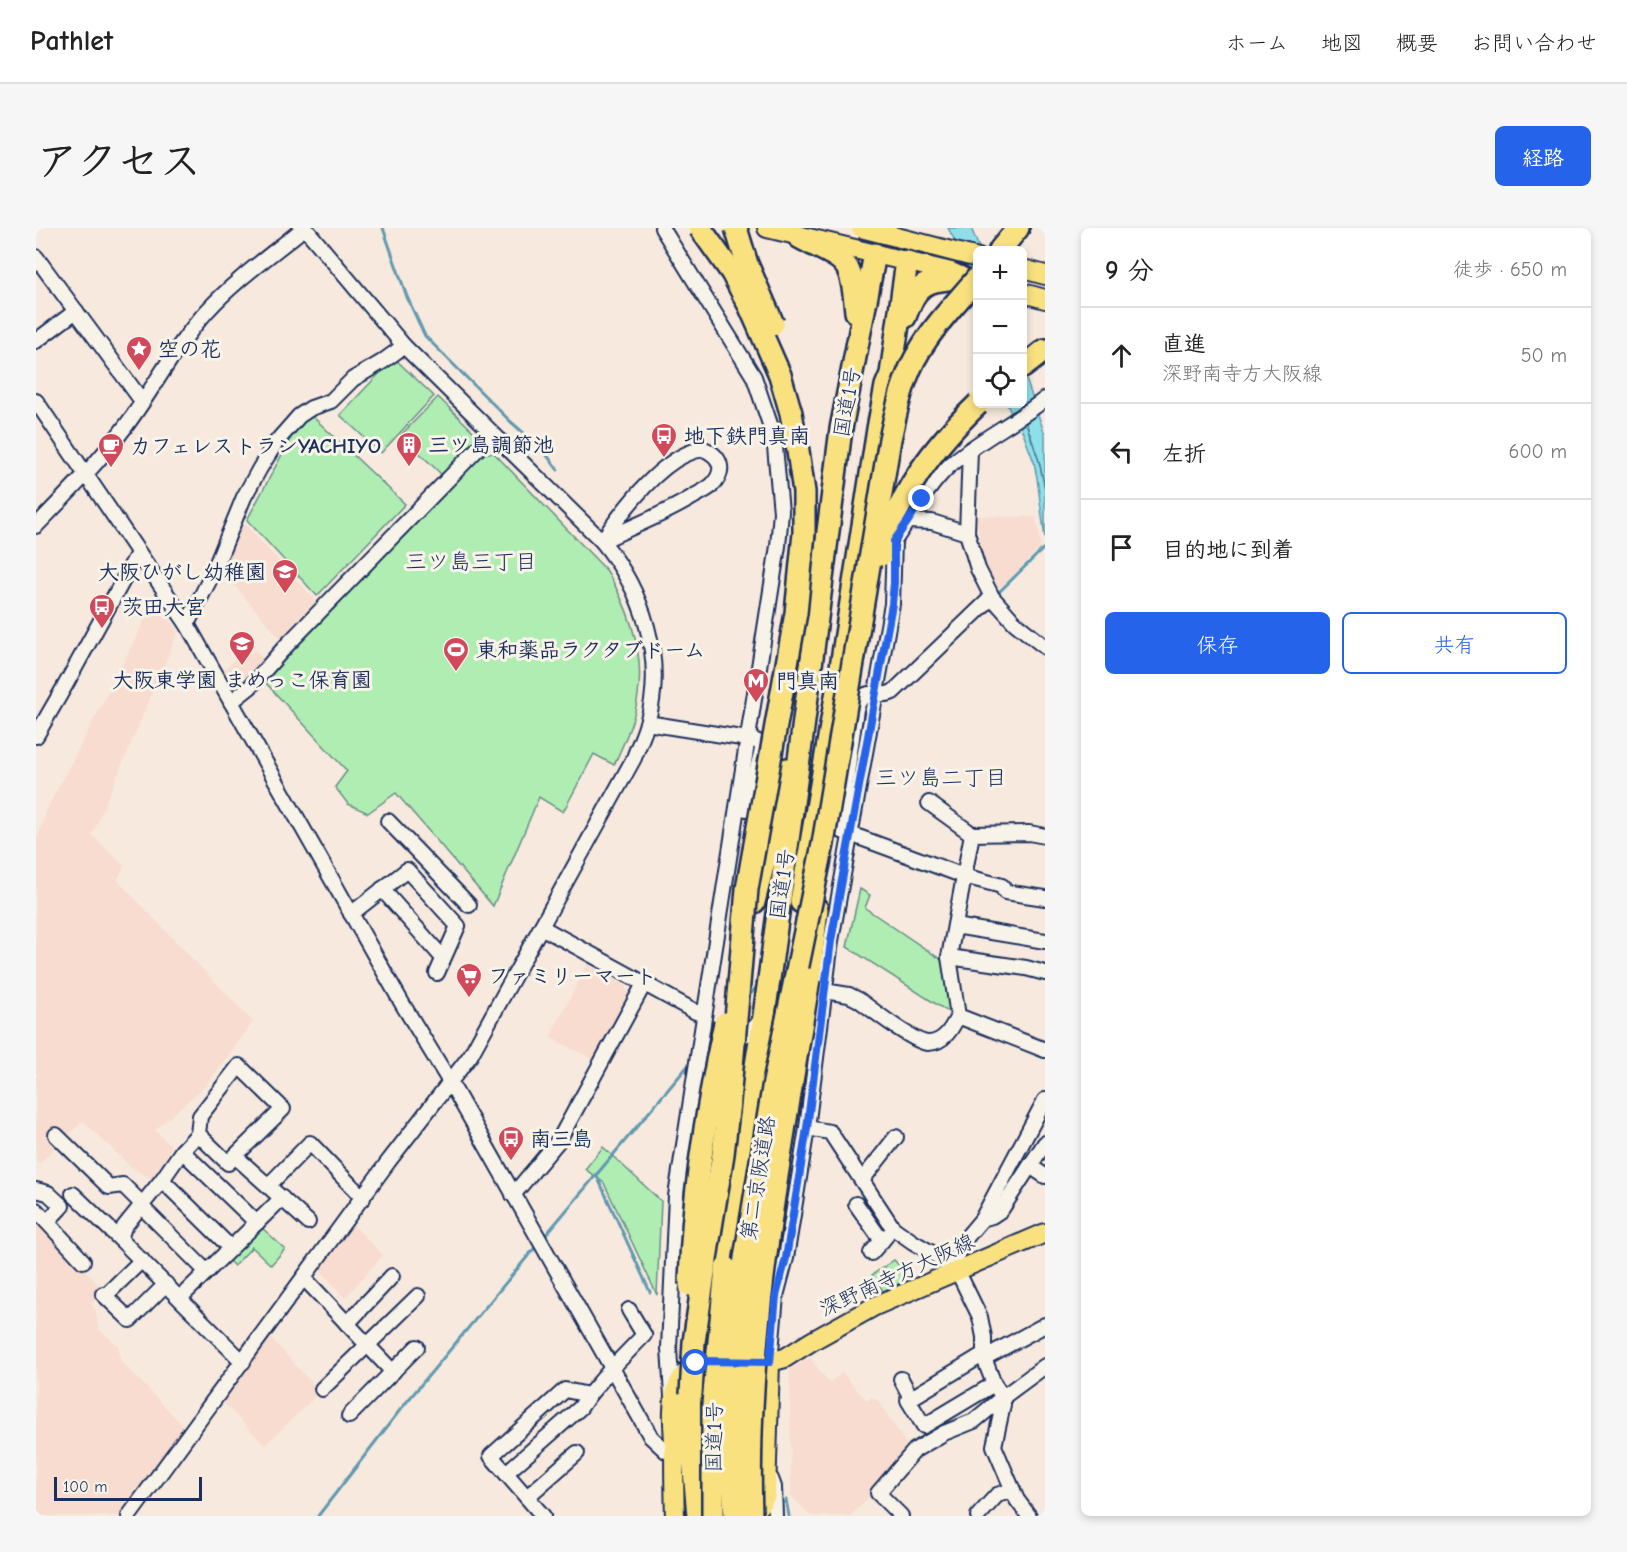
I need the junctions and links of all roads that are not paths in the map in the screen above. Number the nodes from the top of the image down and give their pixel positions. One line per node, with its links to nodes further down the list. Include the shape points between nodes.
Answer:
1 (304, 228): 25 (street); 30 (street, via 205,313)
2 (662, 228): 52 (street, via 754,377 774,436 781,512)
3 (700, 228): 36 (highway, bridge, via 741,290 780,375 791,413)
4 (736, 228): 36 (highway, bridge, via 789,369 800,429)
5 (767, 228): 10 (main road)
6 (861, 228): 14 (main road, bridge)
7 (878, 228): 12 (main road)
8 (911, 228): 15 (main road)
9 (1017, 228): 11 (highway)
10 (799, 237): 12 (main road); 22 (highway, via 835,254 848,267 856,316)
11 (1003, 246)
12 (874, 254): 15 (main road); 22 (highway, 国道1号)
13 (36, 257): 21 (street)
14 (973, 257)
15 (907, 261): 18 (main road); 23 (highway, 国道1号)
16 (1027, 270): 17 (main road)
17 (1045, 275)
18 (970, 278): 23 (highway, via 936,281 921,288 914,295); 49 (highway, bridge, via 919,351 901,394)
19 (1027, 294): 20 (main road)
20 (1045, 298)
21 (76, 311): 24 (street); 30 (street)
22 (862, 323): 48 (highway, 国道1号, via 845,400)
23 (897, 338): 34 (highway, 国道1号)
24 (36, 341)
25 (404, 346): 32 (street); 44 (street, via 353,379 331,401 299,417 278,441 244,497)
26 (1045, 350): 27 (highway)
27 (1027, 364)
28 (1045, 399): 33 (street)
29 (36, 401): 35 (street)
30 (142, 401): 35 (street)
31 (974, 408): 49 (highway, bridge, via 927,460 899,507 875,575)
32 (492, 434): 40 (street); 47 (street, via 250,687)
33 (970, 450): 37 (street, via 934,481); 39 (street)
34 (872, 467): 41 (street); 54 (highway, 国道1号)
35 (86, 474): 38 (street); 42 (street)
36 (804, 492): 138 (highway, bridge, via 804,543 796,613 747,889 729,1102 694,1342)
37 (908, 521): 39 (street, via 932,522); 41 (street)
38 (36, 526)
39 (967, 533): 43 (street)
40 (602, 541): 40 (street, via 621,512 669,464 693,450 714,453 720,469 710,487); 50 (street, via 618,561 644,613 653,666)
41 (894, 541): 46 (street, via 892,604)
42 (138, 553): 44 (street); 51 (street)
43 (992, 597): 45 (street, via 1015,623); 46 (street, via 893,692)
44 (187, 624): 47 (street)
45 (1045, 647)
46 (876, 693): 56 (street)
47 (231, 702): 65 (street)
48 (806, 712): 76 (highway, 国道1号); 138 (highway, bridge, via 792,749 757,885 699,1159 691,1254)
49 (843, 718): 56 (highway, 第二京阪道路, bridge)
50 (648, 723): 52 (street); 67 (street, via 634,758)
51 (36, 736)
52 (748, 739): 75 (street, via 744,815)
53 (929, 803): 57 (street)
54 (817, 810): 74 (highway); 115 (highway, 国道1号)
55 (388, 821): 60 (street)
56 (837, 834): 59 (street); 74 (street, via 831,941); 157 (highway, 第二京阪道路, bridge, via 774,1082 745,1258 736,1332 733,1407)
57 (972, 834): 58 (street); 59 (street)
58 (1045, 836)
59 (964, 876): 63 (street, via 1002,886 1005,892); 66 (street)
60 (446, 881): 62 (street); 64 (street)
61 (382, 889): 62 (street, via 407,870); 65 (street); 70 (street)
62 (431, 897): 70 (street, via 458,926)
63 (1045, 898)
64 (469, 906)
65 (351, 914): 79 (street)
66 (955, 926): 68 (street); 69 (street)
67 (541, 927): 73 (street); 79 (street, via 470,1056)
68 (1045, 941)
69 (949, 957): 72 (street); 77 (street)
70 (443, 958): 71 (street)
71 (437, 973)
72 (1045, 973)
73 (644, 984): 75 (street); 96 (street, via 560,1140)
74 (816, 985): 77 (street, via 859,1000 927,1043 943,1038); 82 (street, via 816,1062); 158 (highway, bridge, via 765,1254 752,1407)
75 (704, 1015): 80 (street)
76 (764, 1016): 80 (street, via 747,1035 717,1049); 115 (highway, 国道1号, via 739,1171)
77 (958, 1016): 78 (street)
78 (1045, 1050)
79 (450, 1082): 96 (street); 98 (street)
80 (692, 1091): 119 (street, via 676,1196)
81 (1045, 1100): 102 (street)
82 (807, 1128): 91 (street, via 830,1132); 122 (street)
83 (198, 1134): 87 (street); 88 (street, via 228,1163); 88 (street, via 200,1116 239,1066 283,1109)
84 (56, 1135): 100 (street, via 109,1187 123,1185)
85 (896, 1137): 91 (street)
86 (1045, 1143): 89 (street)
87 (182, 1151): 92 (street); 105 (street)
88 (235, 1156): 93 (street)
89 (1030, 1166): 90 (street); 102 (street, via 1001,1210)
90 (1045, 1176)
91 (863, 1179): 106 (street)
92 (162, 1180): 100 (street); 110 (street)
93 (269, 1185): 97 (street); 98 (street, via 310,1143)
94 (36, 1190): 103 (street, via 48,1193 62,1206)
95 (73, 1194): 108 (street)
96 (513, 1195): 133 (street)
97 (282, 1198): 104 (street); 105 (street)
98 (363, 1198): 118 (street)
99 (856, 1204): 109 (street)
100 (142, 1205): 108 (street, via 124,1227); 116 (street)
101 (36, 1210): 103 (street)
102 (982, 1219): 114 (street, via 960,1245)
103 (47, 1222): 113 (street)
104 (308, 1222)
105 (257, 1223): 110 (street)
106 (893, 1228): 109 (street); 114 (street)
107 (1045, 1233): 114 (main road, 深野南寺方大阪線)
108 (120, 1239): 112 (street)
109 (882, 1241): 111 (street)
110 (231, 1248): 116 (street)
111 (871, 1253)
112 (142, 1260): 120 (street); 120 (street, via 107,1292 130,1320)
113 (82, 1261)
114 (956, 1265): 129 (street, via 980,1317); 131 (main road, 深野南寺方大阪線, via 785,1358)
115 (733, 1269): 156 (highway, 国道1号, bridge, via 713,1404); 157 (highway, 国道1号, bridge, via 728,1407)
116 (207, 1272): 123 (street)
117 (392, 1276): 125 (street)
118 (304, 1278): 125 (street); 130 (street)
119 (672, 1281): 122 (street); 142 (street, via 669,1348)
120 (166, 1284): 123 (street)
121 (418, 1296): 127 (street)
122 (776, 1296): 131 (street)
123 (180, 1298): 130 (street)
124 (629, 1310): 133 (street, via 644,1335)
125 (347, 1324): 127 (street)
126 (1044, 1328): 129 (street)
127 (367, 1345): 134 (street); 137 (street)
128 (417, 1347): 134 (street)
129 (984, 1356): 136 (street); 141 (street)
130 (243, 1362): 151 (street)
131 (770, 1362): 142 (main road, 深野南寺方大阪線, via 696,1363 682,1376); 146 (main road)
132 (1045, 1366): 140 (street)
133 (611, 1369): 139 (street); 145 (street, via 651,1437)
134 (393, 1372): 143 (street)
135 (901, 1379): 141 (street)
136 (994, 1383): 140 (street); 141 (street, via 924,1426 908,1400)
137 (322, 1389)
138 (691, 1394): 154 (highway)
139 (590, 1395): 147 (street); 147 (street, via 565,1390 491,1456)
140 (1003, 1397): 148 (street, via 994,1446); 160 (street, via 974,1421 915,1450 878,1493)
141 (911, 1398)
142 (673, 1407): 145 (main road, 深野南寺方大阪線)
143 (349, 1416)
144 (577, 1453): 149 (street)
145 (674, 1453): 153 (main road, 深野南寺方大阪線)
146 (768, 1469): 155 (main road, via 766,1495 757,1508 748,1513); 159 (street)
147 (506, 1473): 149 (street)
148 (1013, 1490): 150 (street); 161 (street, via 997,1495)
149 (527, 1497): 152 (street)
150 (1022, 1513)
151 (129, 1516)
152 (543, 1516)
153 (675, 1516)
154 (698, 1516)
155 (707, 1516)
156 (713, 1516)
157 (735, 1516)
158 (752, 1516)
159 (776, 1516)
160 (901, 1516)
161 (978, 1516)

